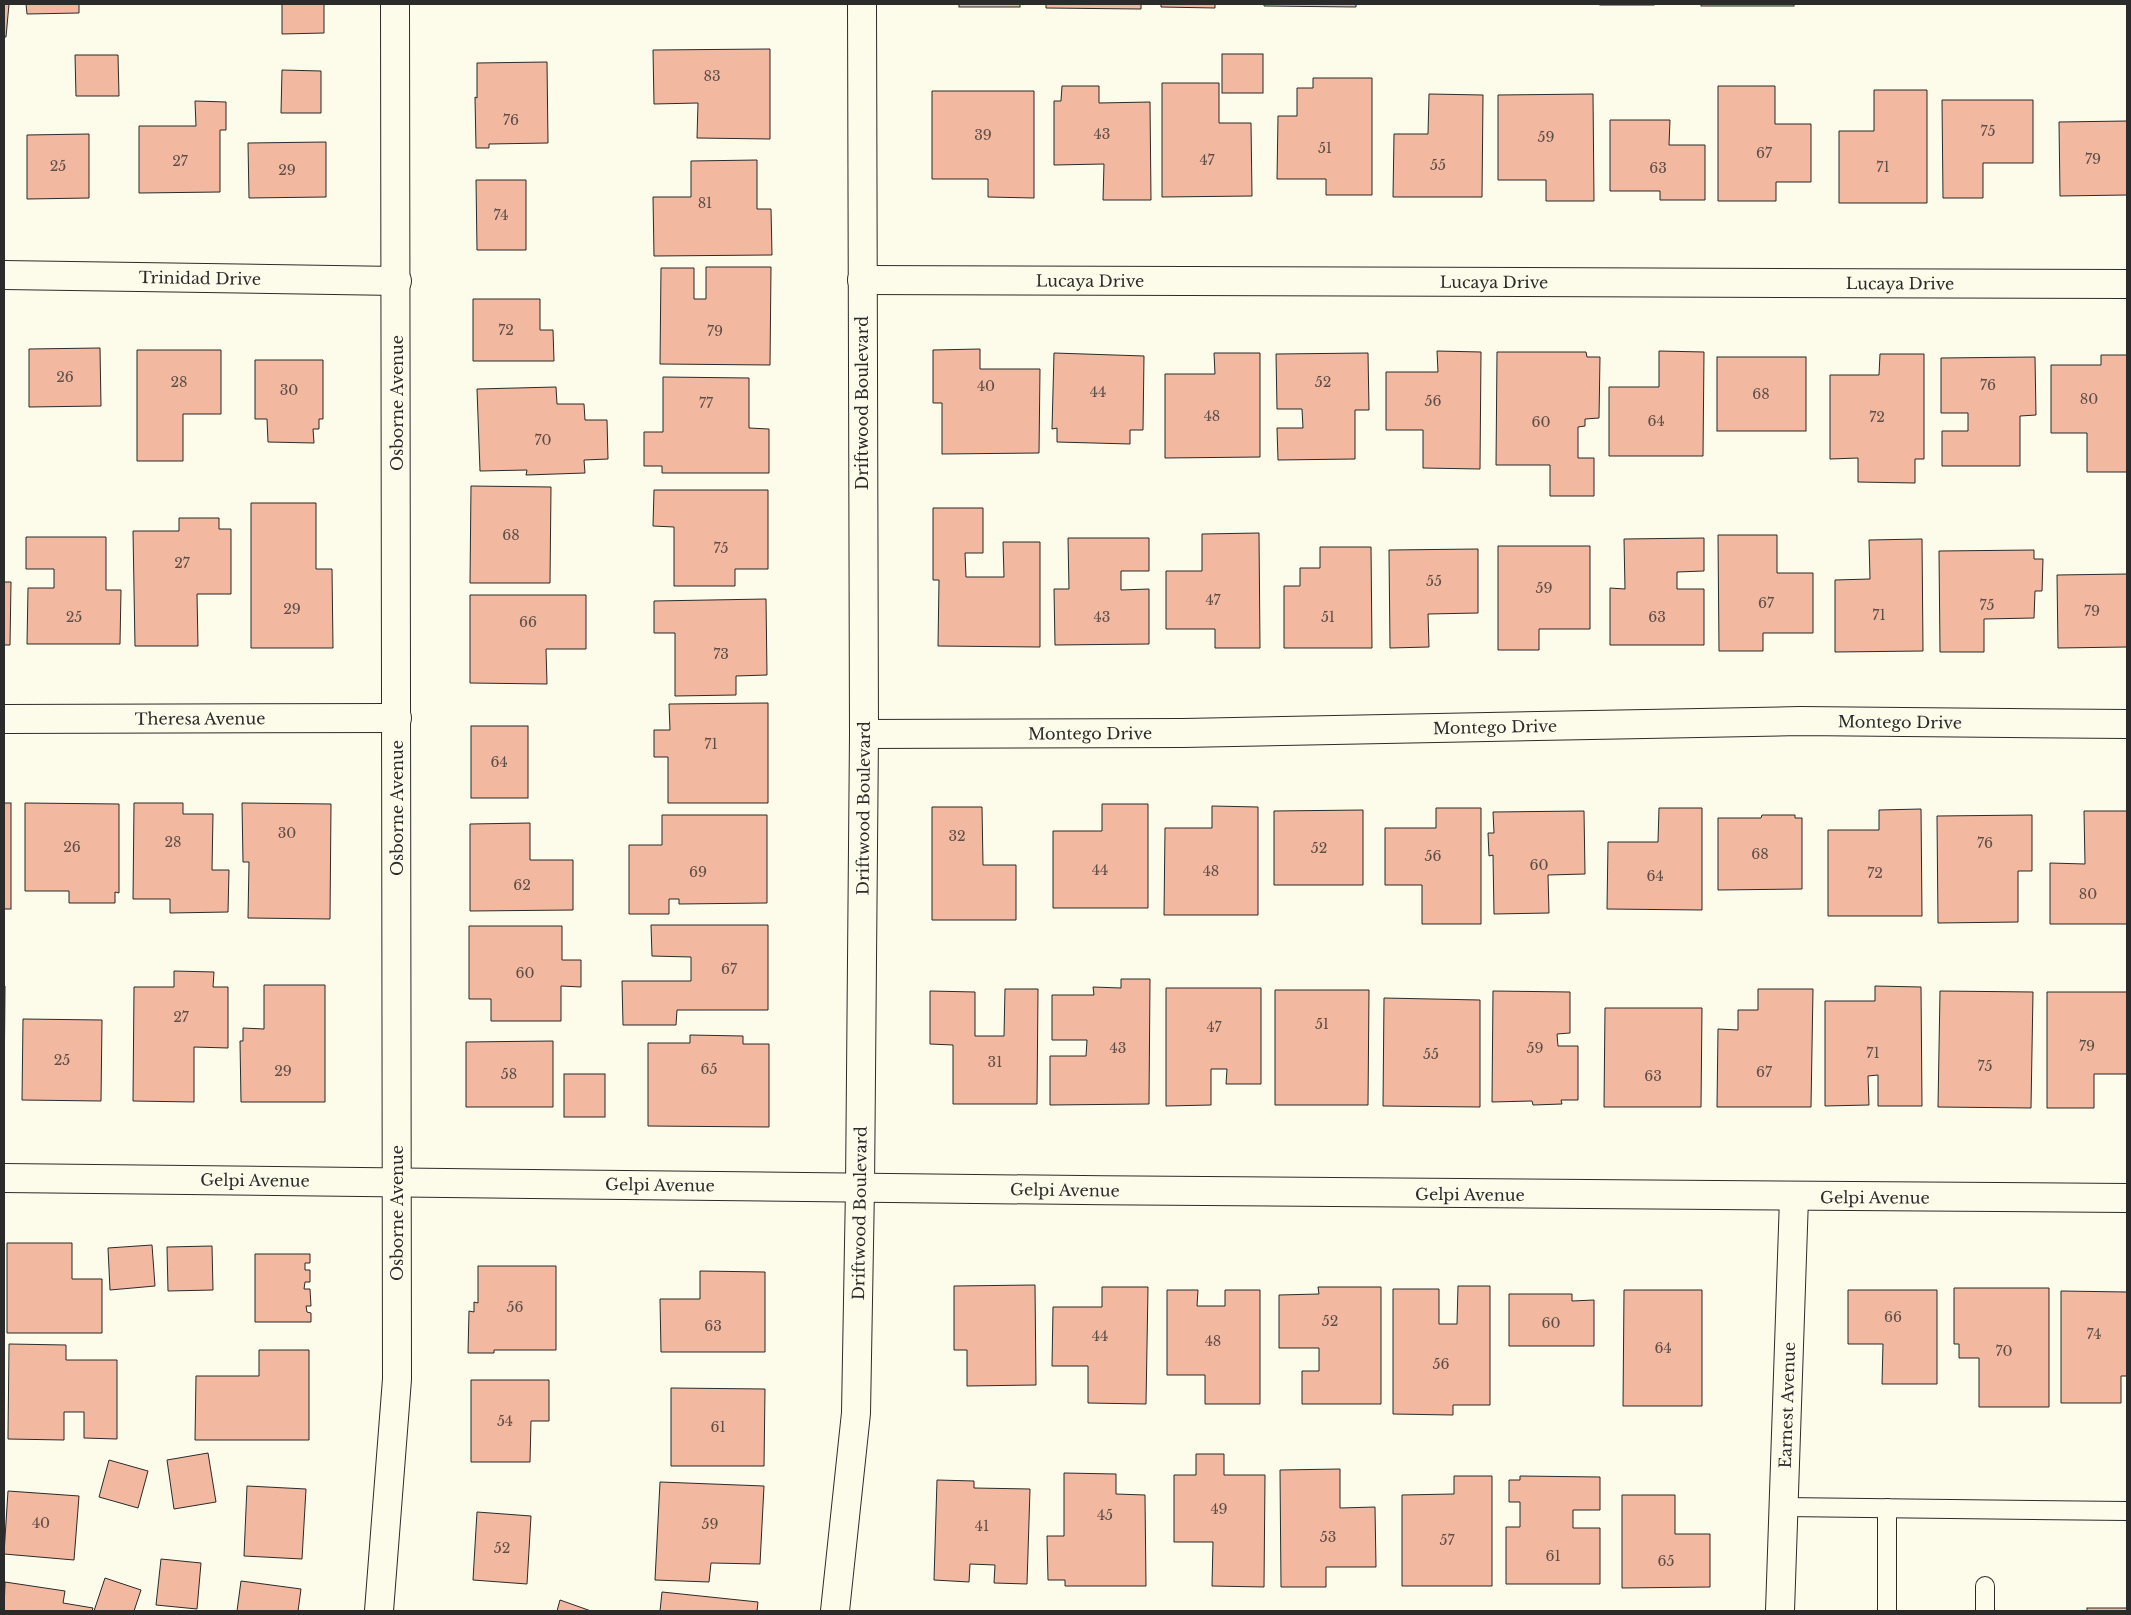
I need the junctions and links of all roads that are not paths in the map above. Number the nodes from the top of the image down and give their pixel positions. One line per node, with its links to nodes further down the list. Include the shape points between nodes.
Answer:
1 (395, 4): 5 (street, Osborne Avenue)
2 (862, 4): 4 (street, Driftwood Boulevard)
3 (4, 275): 5 (street, Trinidad Drive)
4 (862, 280): 6 (street, Lucaya Drive); 10 (street, Driftwood Boulevard)
5 (397, 282): 7 (street, Osborne Avenue)
6 (2127, 284)
7 (396, 718): 8 (street, Theresa Avenue); 12 (street, Osborne Avenue)
8 (4, 719)
9 (2127, 724): 10 (street, Montego Drive, via 1800,721 1192,733)
10 (864, 734): 13 (street, Driftwood Boulevard)
11 (4, 1178): 12 (street, Gelpi Avenue)
12 (397, 1181): 13 (street, Gelpi Avenue); 20 (street, Osborne Avenue, via 397,1379)
13 (860, 1188): 14 (street, Gelpi Avenue); 21 (street, Driftwood Boulevard, via 856,1413)
14 (1794, 1198): 15 (street, Gelpi Avenue); 16 (street, Earnest Avenue)
15 (2127, 1198)
16 (1784, 1507): 17 (lane); 22 (street, Earnest Avenue)
17 (1887, 1508): 18 (lane); 23 (lane)
18 (2127, 1511)
19 (1985, 1586): 24 (lane)
20 (379, 1611)
21 (835, 1611)
22 (1780, 1611)
23 (1887, 1611)
24 (1985, 1611)

